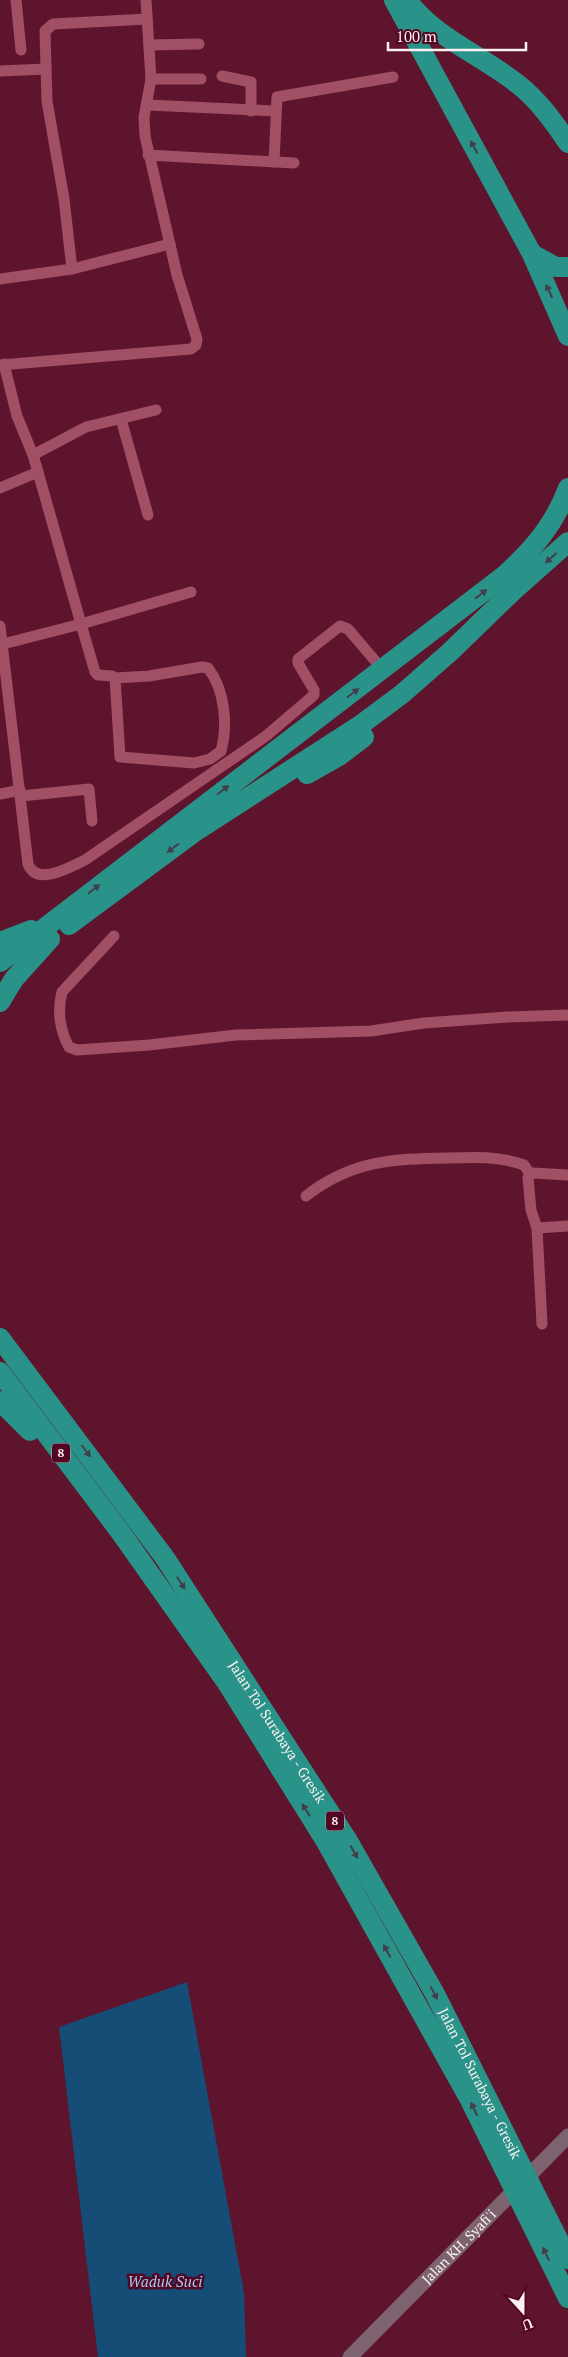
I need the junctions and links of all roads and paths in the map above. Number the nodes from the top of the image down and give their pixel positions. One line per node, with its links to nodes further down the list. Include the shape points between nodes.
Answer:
1 (16, 0): 9 (street)
2 (146, 0): 6 (street)
3 (394, 0): 25 (highway, one-way to 3)
4 (407, 0): 20 (highway, via 417,13 440,31 529,93)
5 (421, 0): 19 (highway, via 533,83)
6 (147, 19): 8 (street); 10 (street, via 48,26 44,31)
7 (199, 44): 8 (street)
8 (149, 45): 15 (street)
9 (21, 50)
10 (46, 69): 11 (street); 27 (street, via 48,109)
11 (0, 71)
12 (222, 76): 17 (street, via 251,82)
13 (393, 77): 18 (street, via 279,97)
14 (201, 79): 15 (street)
15 (151, 80): 16 (street)
16 (148, 105): 17 (street); 21 (street, via 144,118)
17 (252, 111): 18 (street)
18 (275, 111): 22 (street)
19 (568, 127)
20 (568, 143)
21 (148, 155): 22 (street); 24 (street)
22 (274, 162): 23 (street)
23 (294, 163)
24 (170, 244): 27 (street); 30 (street, via 197,339 194,347)
25 (532, 254): 26 (highway, via 556,267); 29 (highway, one-way to 25)
26 (568, 267)
27 (72, 269): 28 (street)
28 (0, 279)
29 (568, 336)
30 (2, 365): 33 (street)
31 (156, 410): 32 (street)
32 (121, 419): 33 (street, via 86,428); 37 (street)
33 (33, 455): 34 (street)
34 (38, 472): 35 (street); 40 (street)
35 (0, 488)
36 (568, 488): 43 (highway, one-way to 36, via 526,556 554,521)
37 (148, 515)
38 (568, 542): 50 (highway, one-way to 50, via 534,573 463,652 407,705 339,756 196,831)
39 (191, 592): 40 (street)
40 (81, 624): 42 (street); 44 (street, via 95,672)
41 (0, 626): 42 (street)
42 (2, 644): 45 (street)
43 (383, 670): 45 (street, via 348,629 340,626 298,659 314,690 310,699 266,736 86,860 64,870 32,873 28,864); 48 (highway, one-way to 43)
44 (115, 678): 44 (street, via 208,668 216,681 223,705 221,751 210,759 194,763 120,756)
45 (20, 793): 46 (street); 47 (street, via 89,790)
46 (0, 794)
47 (92, 820)
48 (56, 919): 51 (highway); 52 (highway)
49 (114, 936): 55 (street, via 62,992 63,1037 69,1047 77,1050 236,1035 371,1031 424,1023)
50 (50, 939): 53 (highway); 54 (highway, via 14,979)
51 (0, 942)
52 (0, 962)
53 (0, 977)
54 (0, 1002)
55 (568, 1016)
56 (530, 1174): 57 (street); 58 (street, via 524,1164 502,1158 402,1159 358,1166); 60 (street, via 531,1210)
57 (568, 1175)
58 (306, 1196)
59 (568, 1226): 60 (street)
60 (537, 1228): 61 (street)
61 (542, 1324)
62 (0, 1325): 66 (highway)
63 (0, 1338): 66 (highway, Jalan Tol Surabaya - Gresik / 8)
64 (0, 1372): 67 (highway, 8)
65 (0, 1401): 67 (highway)
66 (57, 1412): 69 (highway, Jalan Tol Surabaya - Gresik / 8, one-way to 69, via 165,1558 348,1841 435,1994)
67 (121, 1533): 70 (highway, Jalan Tol Surabaya - Gresik / 8, one-way to 67, via 470,2100 325,1840 227,1683)
68 (568, 2136): 71 (main road, Jalan KH. Syafi'i)
69 (568, 2258)
70 (568, 2298)
71 (350, 2357)

